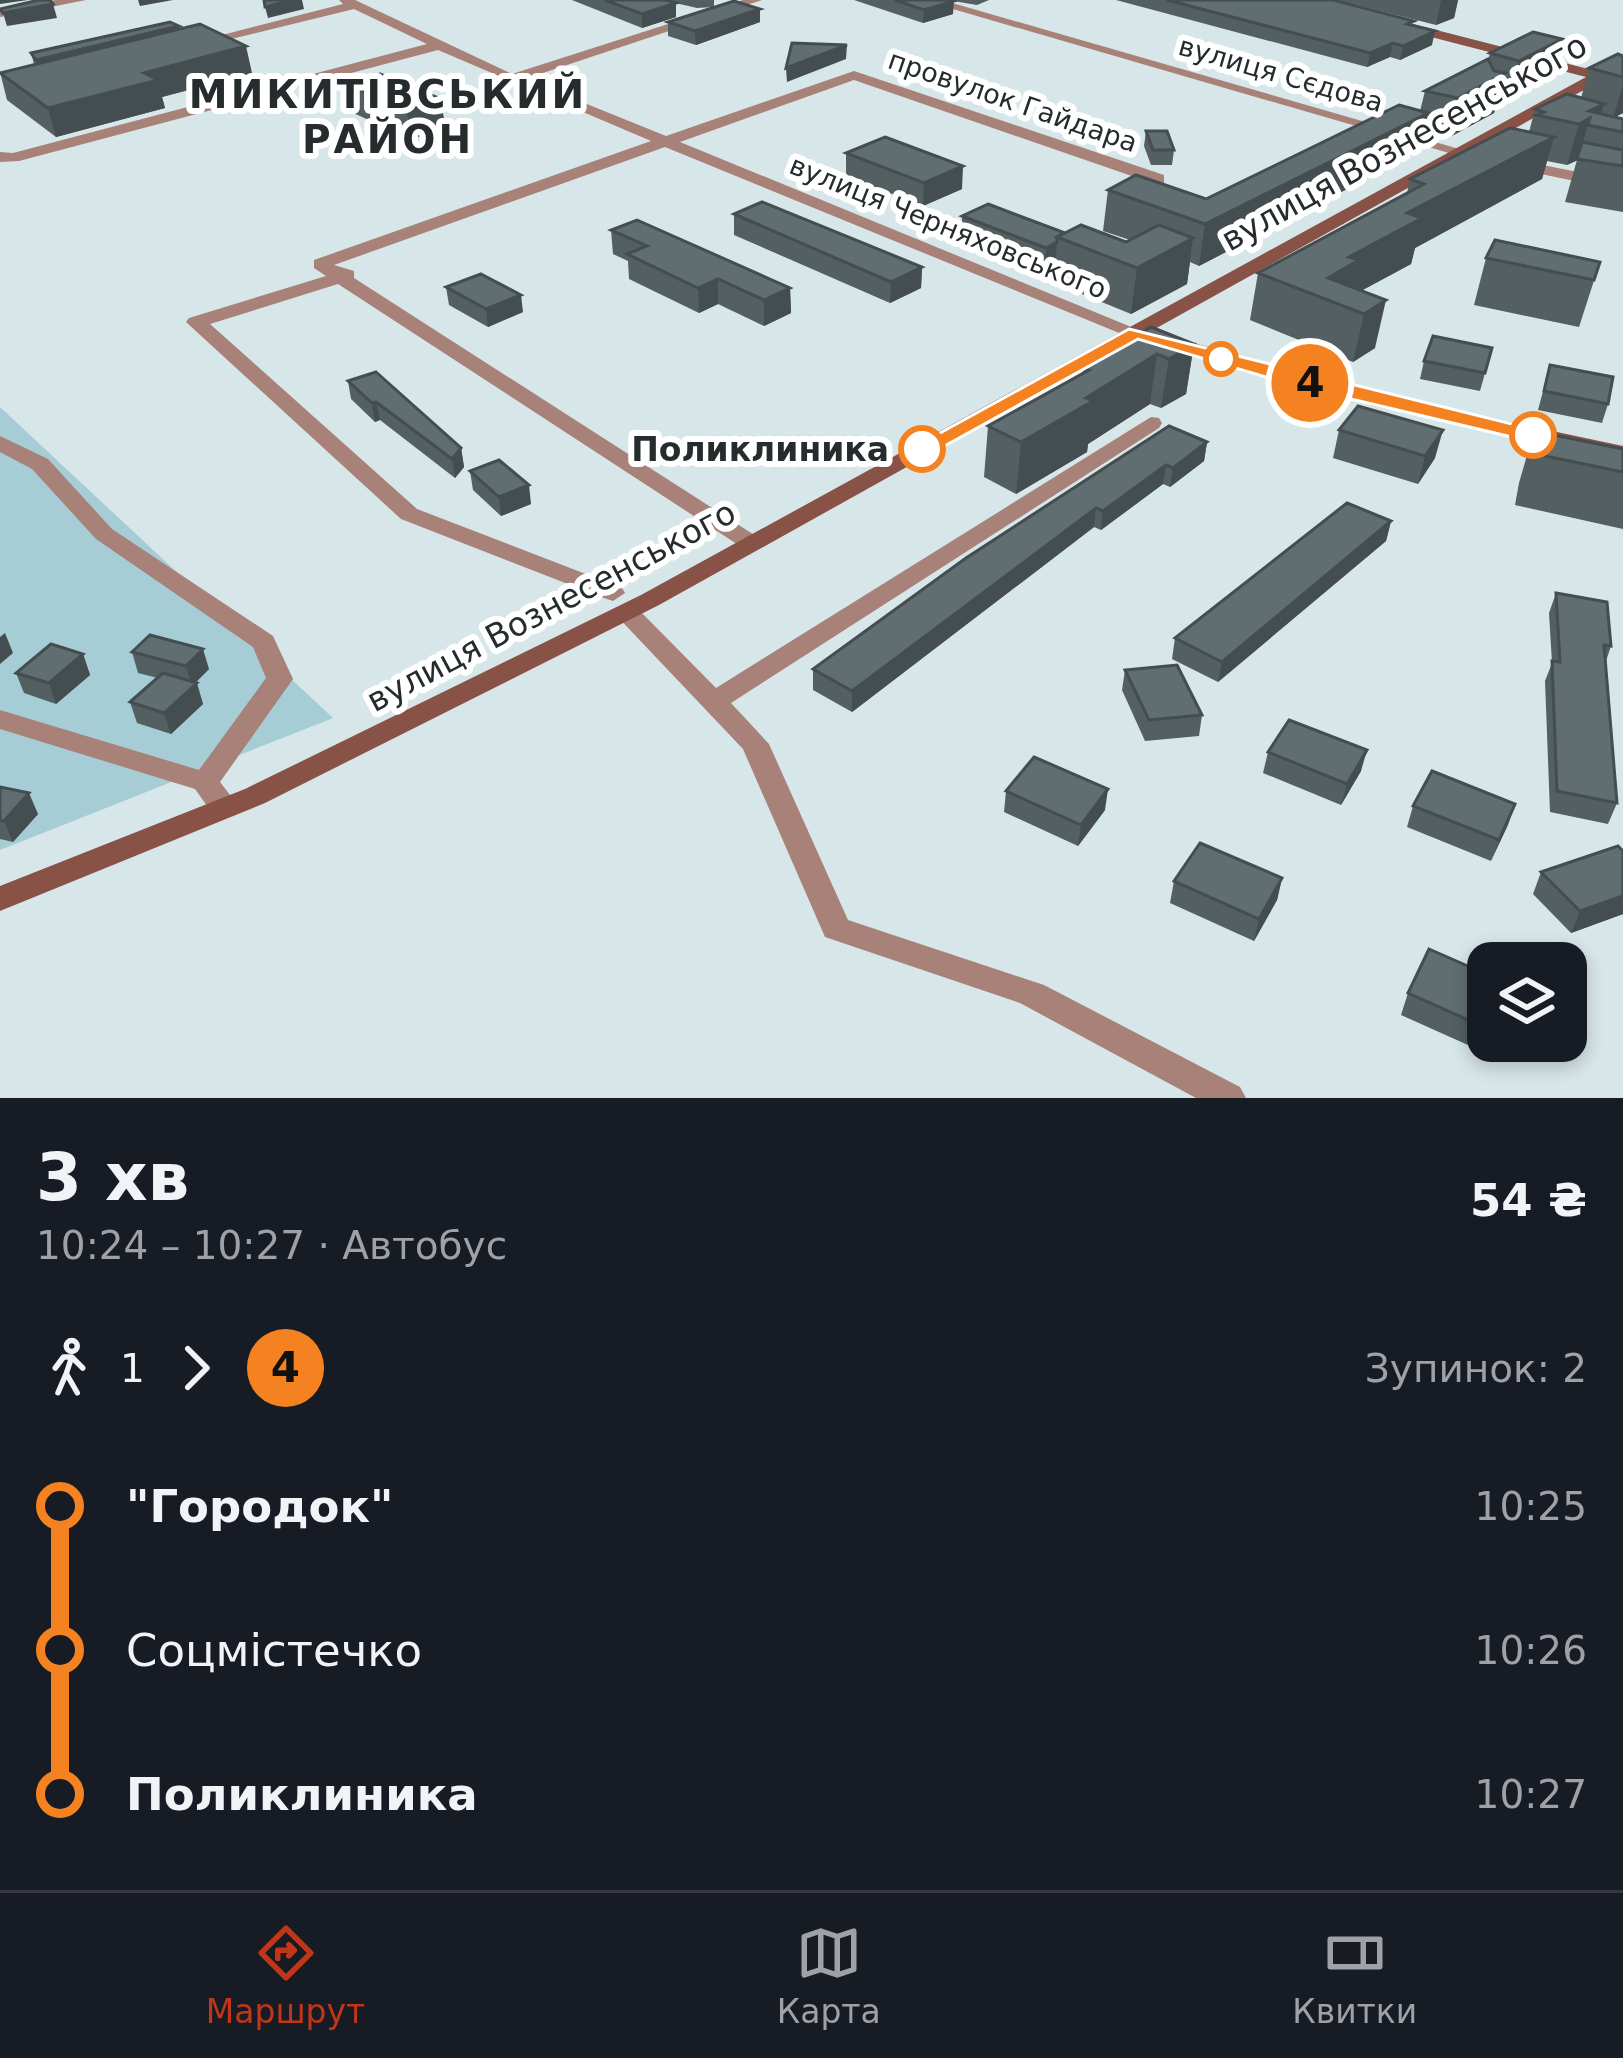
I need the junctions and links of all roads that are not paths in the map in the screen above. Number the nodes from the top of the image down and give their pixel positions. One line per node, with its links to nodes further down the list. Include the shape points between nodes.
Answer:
1 (80, 0): 6 (street)
2 (756, 0): 7 (street)
3 (928, 0): 16 (street, вулиця Сєдова)
4 (350, 2): 9 (street, вулиця Черняховського); 10 (street)
5 (668, 6): 7 (street)
6 (0, 13)
7 (703, 17): 13 (street)
8 (1393, 23): 12 (main road)
9 (439, 45): 13 (street, вулиця Черняховського); 17 (street)
10 (177, 48)
11 (1623, 62): 12 (main road, вулиця Вознесенського)
12 (1599, 76): 14 (main road); 16 (main road, вулиця Вознесенського)
13 (511, 80): 15 (street, вулиця Черняховського)
14 (1623, 82)
15 (665, 142): 18 (street, провулок Гайдара, via 854,75); 20 (street, провулок Гайдара, via 320,264); 21 (street, вулиця Черняховського)
16 (1455, 152): 19 (street, вулиця Сєдова); 21 (main road, вулиця Вознесенського)
17 (0, 157)
18 (1158, 179)
19 (1623, 186)
20 (339, 275): 25 (street); 26 (street, via 196,322 409,514)
21 (1136, 333): 24 (main road, вулиця Черняховського, via 1374,400); 25 (main road, вулиця Вознесенського)
22 (1151, 424): 27 (street)
23 (0, 443): 29 (street, via 40,464 104,534 264,642 280,680)
24 (1623, 453)
25 (751, 542): 26 (main road, вулиця Вознесенського)
26 (630, 602): 27 (street); 30 (main road, вулиця Вознесенського)
27 (714, 702): 32 (street, via 755,744 836,928 1032,994)
28 (0, 718): 29 (street)
29 (205, 782): 30 (street)
30 (225, 808): 31 (main road, вулиця Вознесенського)
31 (0, 898)
32 (1228, 1098)

